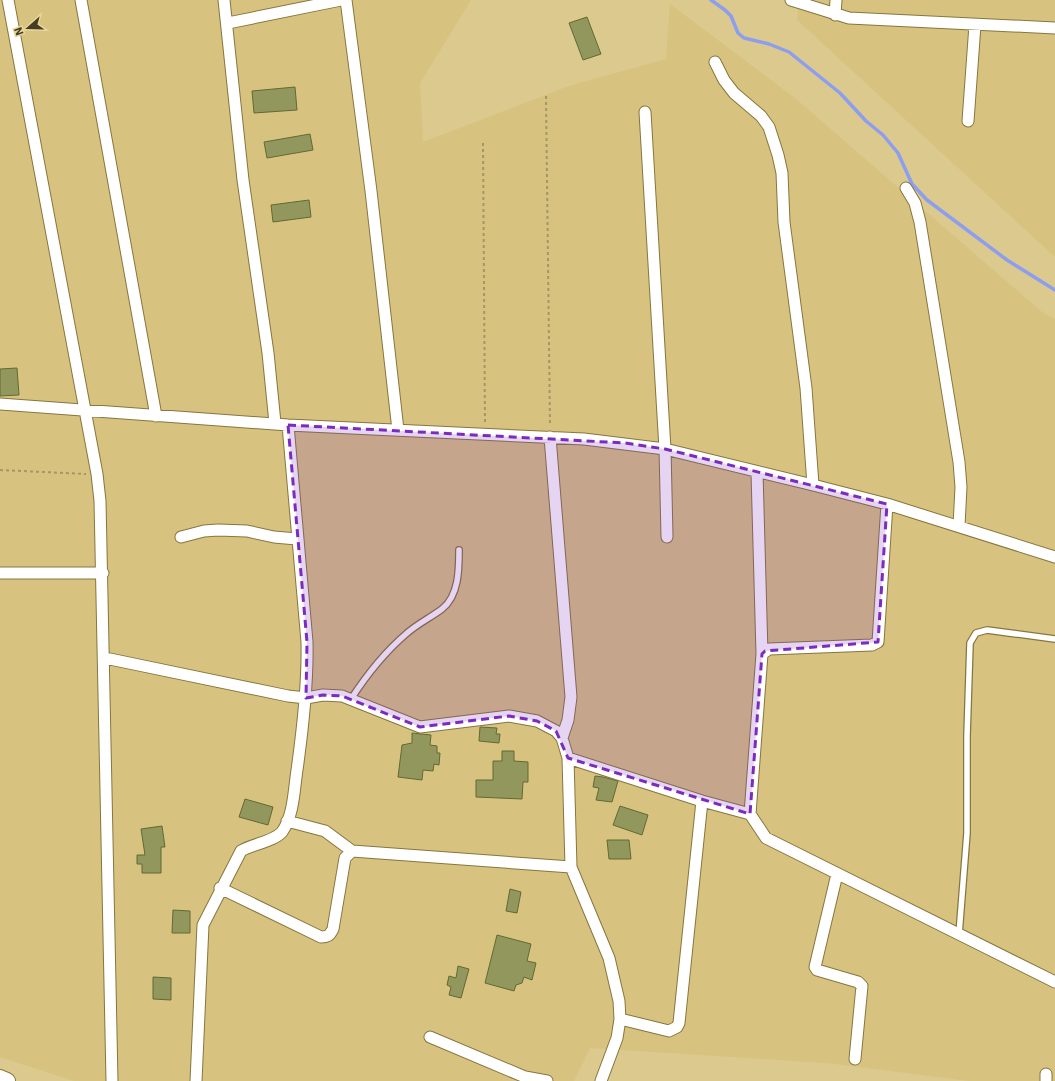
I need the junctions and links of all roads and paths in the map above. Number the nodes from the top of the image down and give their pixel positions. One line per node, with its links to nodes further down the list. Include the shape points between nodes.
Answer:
1 (8, 0): 19 (street)
2 (80, 0): 20 (street)
3 (224, 0): 9 (street)
4 (341, 0): 9 (street)
5 (346, 0): 23 (street, via 369,168)
6 (791, 0): 8 (street)
7 (836, 0): 8 (street)
8 (835, 15): 10 (street)
9 (228, 23): 21 (street, via 243,180 268,353)
10 (975, 25): 11 (street); 15 (street)
11 (1055, 28)
12 (715, 62): 30 (street, via 734,93 761,116 769,127 778,155 782,173 784,222 806,388)
13 (546, 96): 25 (path)
14 (645, 112): 26 (street)
15 (968, 121)
16 (483, 143): 24 (path)
17 (906, 188): 32 (street, via 915,203 920,222 959,462)
18 (0, 404): 19 (street)
19 (84, 410): 20 (street); 29 (street)
20 (156, 416): 21 (street)
21 (275, 424): 22 (street)
22 (288, 426): 23 (street); 35 (street)
23 (398, 430): 24 (street)
24 (485, 434): 25 (street)
25 (550, 437): 26 (street); 45 (street, via 571,697 568,720)
26 (665, 449): 28 (street); 34 (street)
27 (0, 470): 29 (path)
28 (757, 472): 30 (street); 41 (street)
29 (97, 474): 39 (street)
30 (813, 485): 31 (street)
31 (887, 504): 32 (street); 41 (street, via 878,642 872,645 769,649)
32 (959, 526): 37 (street)
33 (182, 536): 35 (street, via 218,530 247,531)
34 (667, 537)
35 (297, 539): 43 (street, via 307,642)
36 (459, 550): 44 (lane, via 456,585 444,608 406,634 370,672)
37 (1055, 557)
38 (0, 573): 39 (street)
39 (103, 573): 42 (street)
40 (1055, 639): 54 (lane, via 987,630 976,633 970,642 967,832)
41 (762, 654): 48 (street)
42 (105, 658): 43 (street); 61 (street)
43 (306, 698): 44 (street, via 323,695); 49 (street, via 292,806)
44 (351, 699): 45 (street, via 420,727 509,716 537,721 556,731)
45 (562, 738): 46 (street)
46 (568, 758): 47 (street); 51 (street)
47 (702, 801): 48 (street); 56 (street, via 677,1027 669,1031)
48 (750, 814): 52 (street, via 766,838)
49 (287, 821): 50 (street, via 325,831); 53 (street, via 278,836 241,851)
50 (352, 851): 51 (street); 53 (street, via 345,858 333,929 325,937)
51 (571, 867): 56 (street, via 609,958 619,1001)
52 (837, 874): 54 (street); 58 (street, via 815,967 817,970 858,982 862,986)
53 (220, 888): 62 (street, via 206,916 201,935)
54 (959, 934): 55 (street)
55 (1055, 981)
56 (620, 1019): 64 (street, via 617,1038)
57 (430, 1037): 63 (street, via 518,1075)
58 (856, 1059)
59 (0, 1078): 60 (main road)
60 (7, 1081)
61 (112, 1081)
62 (196, 1081)
63 (547, 1081)
64 (601, 1081)

